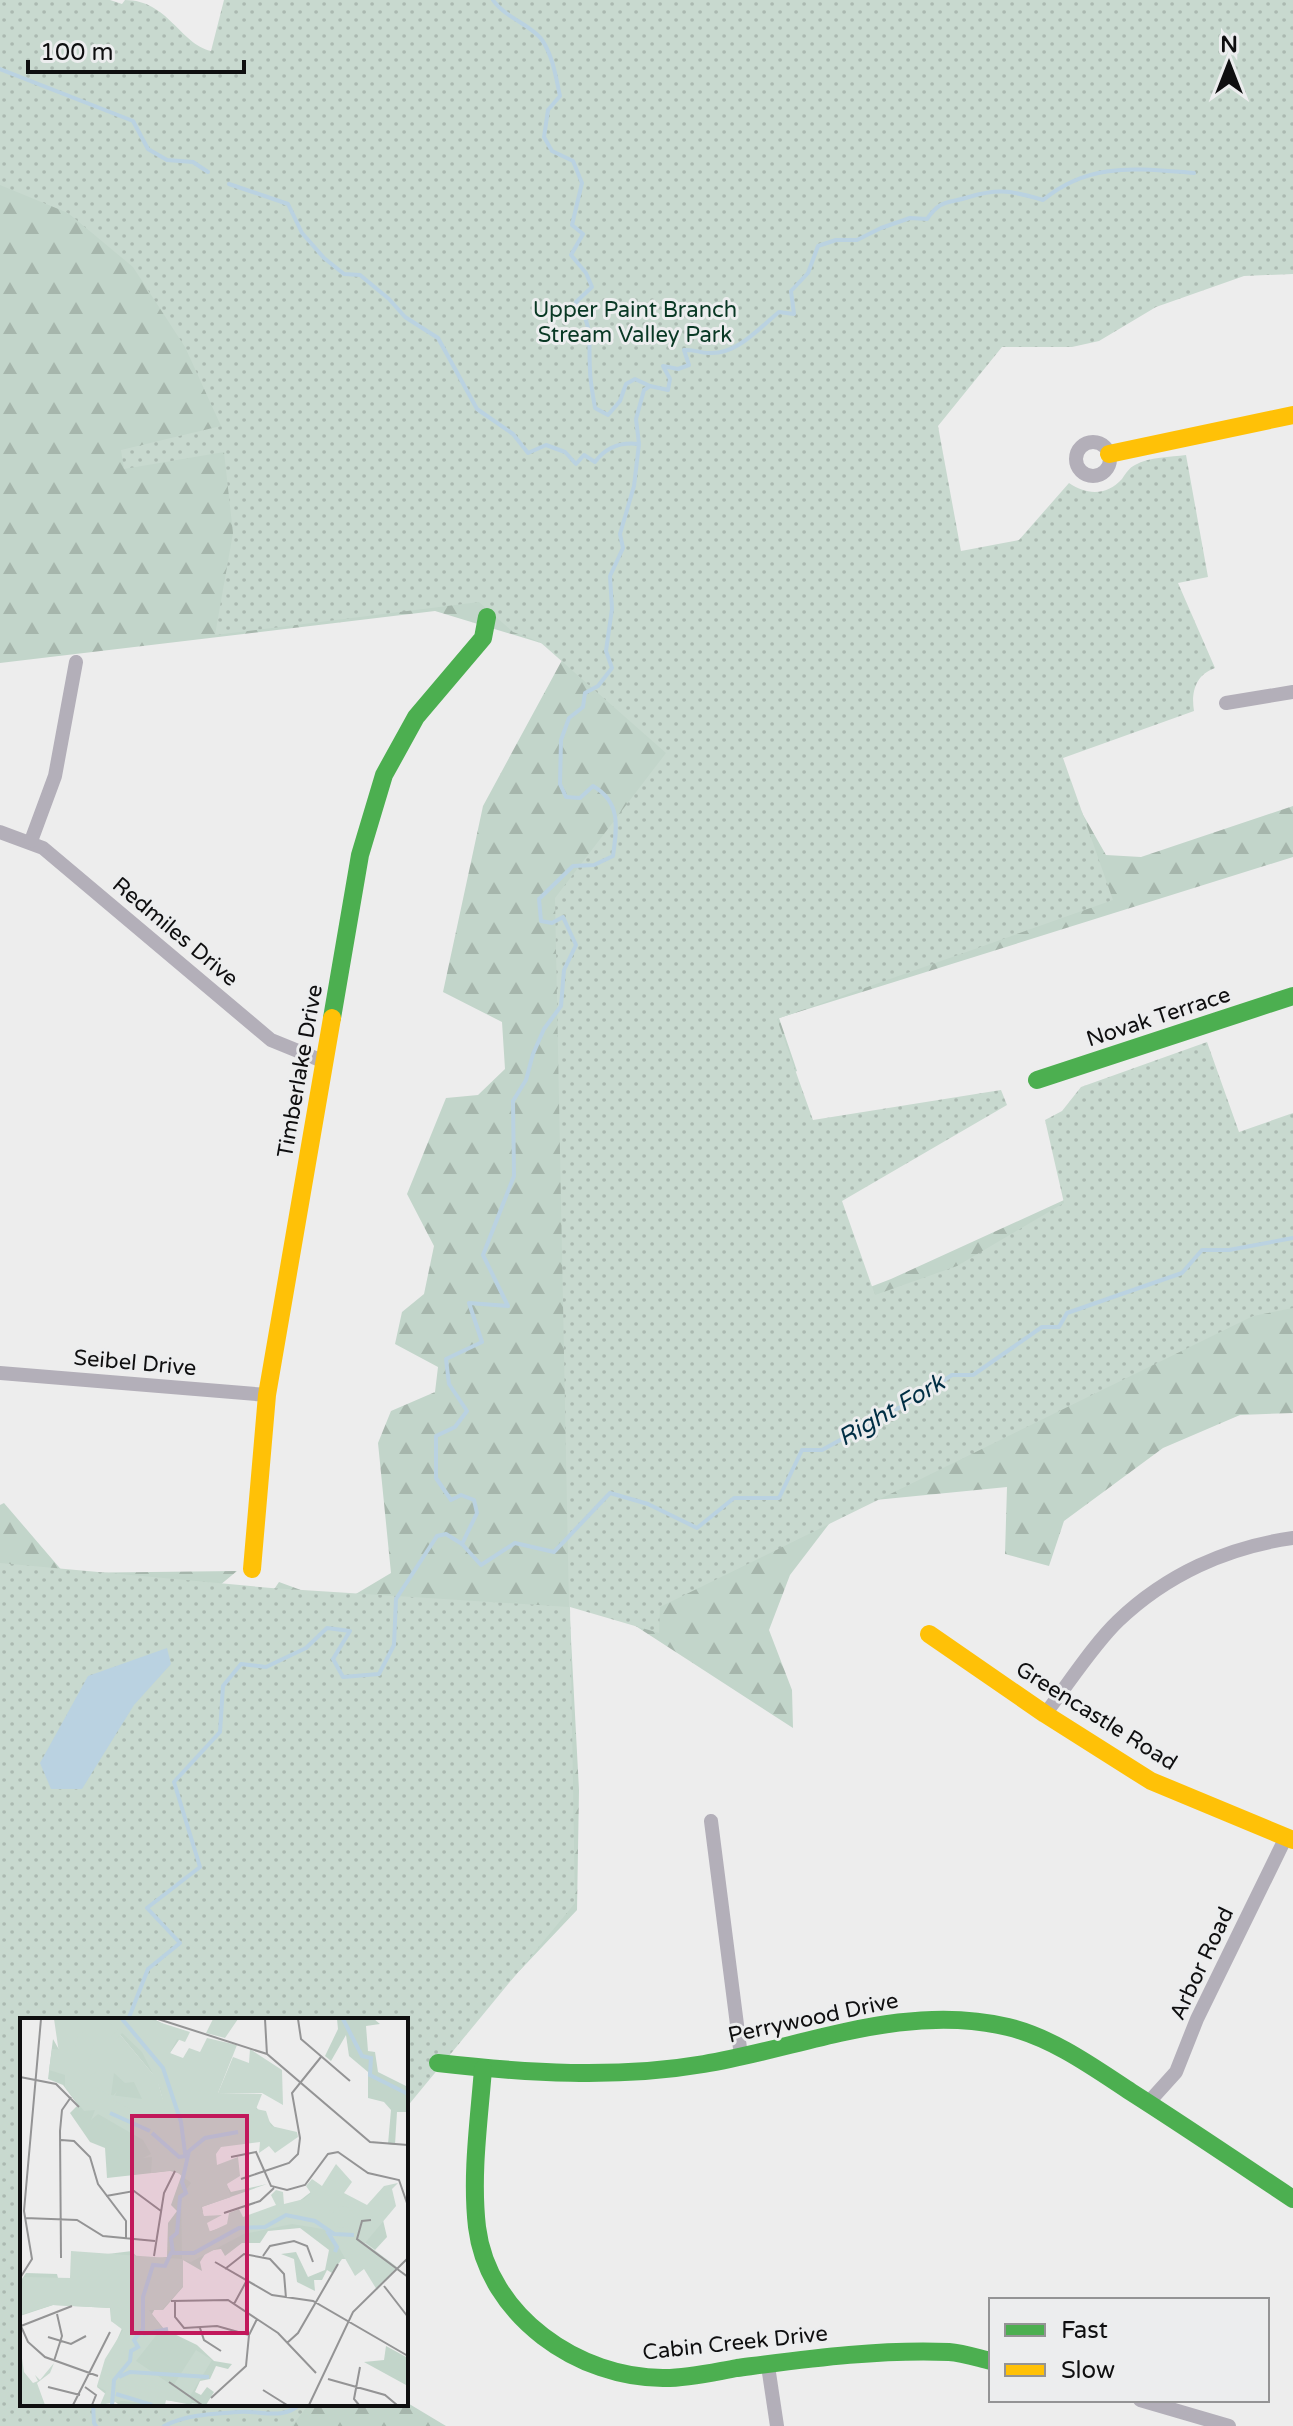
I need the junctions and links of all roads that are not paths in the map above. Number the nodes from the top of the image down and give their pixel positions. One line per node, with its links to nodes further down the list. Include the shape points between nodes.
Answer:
1 (1293, 415): 2 (street)
2 (1109, 454)
3 (487, 617): 10 (street, Timberlake Drive, via 483,638 416,717 384,775 360,855)
4 (76, 662): 8 (street, via 55,776)
5 (1293, 692): 6 (street)
6 (1226, 703)
7 (0, 832): 8 (street, Redmiles Drive)
8 (31, 841): 10 (street, Redmiles Drive, via 271,1040)
9 (1293, 996): 11 (street, Novak Terrace)
10 (325, 1062): 13 (street, Timberlake Drive)
11 (1037, 1080)
12 (0, 1373): 13 (street, Seibel Drive)
13 (267, 1395): 15 (street, Timberlake Drive)
14 (1293, 1538): 17 (street, via 1217,1556 1167,1583 1117,1622)
15 (252, 1569)
16 (929, 1634): 17 (street, Greencastle Road)
17 (1045, 1714): 19 (street, Greencastle Road, via 1151,1781)
18 (711, 1821): 20 (street)
19 (1290, 1839): 23 (street, Arbor Road, via 1197,2019 1176,2072)
20 (741, 2056): 22 (street, Perrywood Drive, via 627,2073); 23 (street, Perrywood Drive, via 904,2021 974,2020 1011,2027 1080,2058)
21 (438, 2063): 22 (street, Perrywood Drive)
22 (483, 2069): 26 (street, Cabin Creek Drive, via 474,2191 477,2230 501,2294 541,2338 587,2364 640,2378)
23 (1148, 2103): 24 (street, Perrywood Drive)
24 (1293, 2199)
25 (989, 2361): 26 (street, Cabin Creek Drive, via 952,2352 838,2355)
26 (768, 2366): 28 (street)
27 (1147, 2402): 29 (street)
28 (777, 2426)
29 (1229, 2426)

